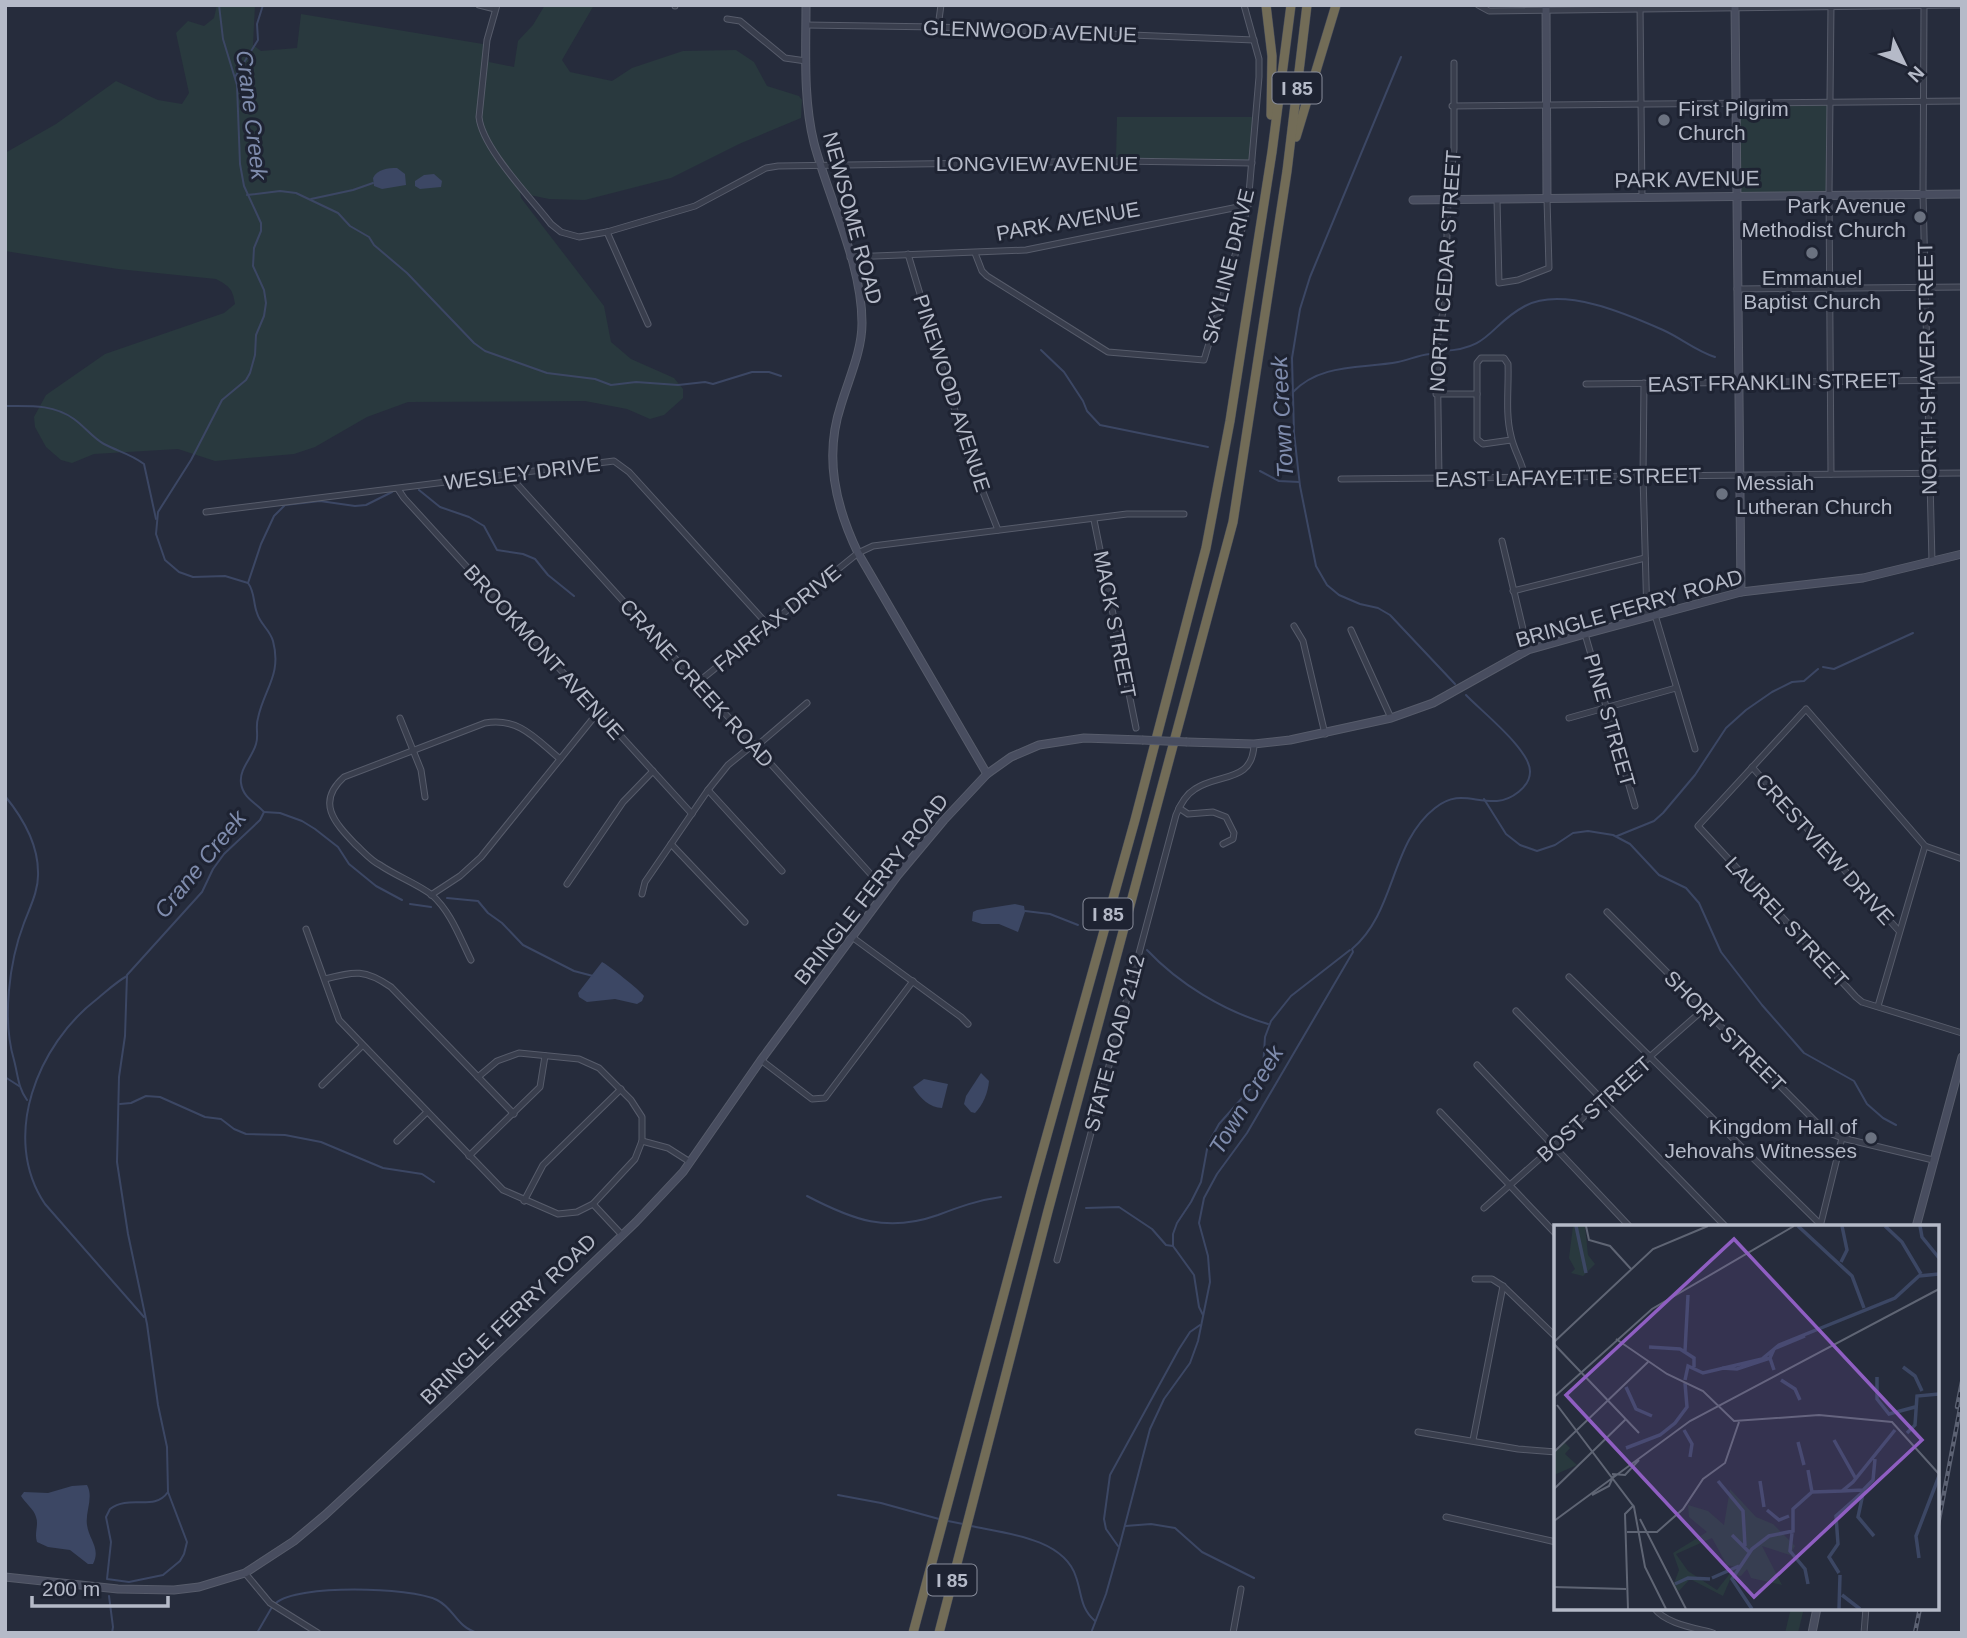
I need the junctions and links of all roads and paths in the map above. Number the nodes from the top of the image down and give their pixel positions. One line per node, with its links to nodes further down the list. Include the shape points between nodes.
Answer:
1 (479, 5): 13 (street)
2 (806, 5): 18 (street, NEWSOME ROAD)
3 (941, 5): 19 (street)
4 (1244, 5): 20 (street, SKYLINE DRIVE)
5 (1266, 5): 30 (highway, via 1273,64)
6 (1291, 5): 30 (highway, I 85)
7 (1307, 5): 33 (highway, I 85)
8 (1337, 5): 33 (highway)
9 (1478, 5): 16 (street, via 1489,11)
10 (1924, 5): 11 (street); 12 (street); 23 (street, NORTH SHAVER STREET)
11 (1962, 5)
12 (1831, 6): 15 (street); 25 (street)
13 (496, 7): 44 (street, LONGVIEW AVENUE, via 480,102 483,135 561,232 579,237)
14 (1640, 7): 15 (street); 16 (street); 26 (street)
15 (1735, 7): 28 (street)
16 (1546, 8): 27 (street)
17 (727, 19): 21 (street, via 740,21 785,58)
18 (806, 25): 19 (street, GLENWOOD AVENUE); 21 (street, NEWSOME ROAD)
19 (938, 27): 20 (street, GLENWOOD AVENUE)
20 (1254, 40): 31 (street, SKYLINE DRIVE, via 1259,77)
21 (806, 61): 32 (street, NEWSOME ROAD, via 809,116)
22 (1454, 63): 29 (street, NORTH CEDAR STREET)
23 (1924, 101): 24 (street); 25 (street); 35 (street, NORTH SHAVER STREET)
24 (1962, 101)
25 (1830, 102): 28 (street); 34 (street)
26 (1641, 103): 27 (street); 28 (street); 38 (street)
27 (1547, 104): 29 (street); 39 (street)
28 (1736, 104): 37 (street)
29 (1452, 106): 41 (street, NORTH CEDAR STREET, via 1454,149)
30 (1272, 152): 182 (highway, I 85, via 1203,560)
31 (1252, 163): 32 (street, LONGVIEW AVENUE); 43 (street, SKYLINE DRIVE)
32 (821, 165): 44 (street, LONGVIEW AVENUE, via 766,168 695,206); 47 (street, NEWSOME ROAD)
33 (1287, 171): 183 (highway, I 85, via 1233,522)
34 (1829, 194): 35 (street, PARK AVENUE); 37 (street, PARK AVENUE); 50 (street)
35 (1923, 194): 36 (street, PARK AVENUE); 48 (street, NORTH SHAVER STREET)
36 (1962, 194)
37 (1737, 196): 38 (street, PARK AVENUE); 51 (street)
38 (1642, 198): 39 (street, PARK AVENUE)
39 (1547, 199): 42 (street, PARK AVENUE); 42 (street, via 1549,268 1499,283)
40 (1413, 200): 41 (street, PARK AVENUE)
41 (1448, 200): 42 (street, PARK AVENUE); 59 (street, NORTH CEDAR STREET)
42 (1497, 200)
43 (1248, 205): 45 (street, PARK AVENUE, via 1027,250); 45 (street, SKYLINE DRIVE, via 1204,360 1108,352 987,276)
44 (607, 232): 52 (street)
45 (975, 253): 46 (street, PARK AVENUE)
46 (908, 254): 47 (street, PARK AVENUE); 75 (street, PINEWOOD AVENUE, via 968,454)
47 (850, 257): 77 (street, NEWSOME ROAD, via 862,330 833,432 831,456 842,511)
48 (1924, 287): 49 (street); 50 (street); 53 (street, NORTH SHAVER STREET)
49 (1962, 287)
50 (1830, 288): 51 (street); 55 (street)
51 (1737, 289): 58 (street)
52 (648, 324)
53 (1927, 380): 54 (street, EAST FRANKLIN STREET); 55 (street, EAST FRANKLIN STREET); 62 (street, NORTH SHAVER STREET)
54 (1962, 380)
55 (1830, 382): 58 (street, EAST FRANKLIN STREET); 65 (street)
56 (1644, 383): 57 (street, EAST FRANKLIN STREET); 58 (street, EAST FRANKLIN STREET); 67 (street)
57 (1586, 384)
58 (1738, 384): 66 (street)
59 (1436, 394): 60 (street); 69 (street, NORTH CEDAR STREET)
60 (1477, 394): 61 (street, via 1477,439 1483,444); 61 (street, via 1481,358 1504,358)
61 (1511, 439): 68 (street)
62 (1930, 473): 63 (street, EAST LAFAYETTE STREET); 65 (street, EAST LAFAYETTE STREET); 80 (street, NORTH SHAVER STREET)
63 (1962, 473)
64 (508, 474): 71 (street, WESLEY DRIVE); 84 (street, WESLEY DRIVE, via 620,464); 89 (street, CRANE CREEK ROAD)
65 (1831, 474): 66 (street, EAST LAFAYETTE STREET)
66 (1740, 475): 67 (street, EAST LAFAYETTE STREET); 82 (street)
67 (1643, 476): 68 (street, EAST LAFAYETTE STREET); 79 (street)
68 (1525, 477): 69 (street, EAST LAFAYETTE STREET)
69 (1438, 478): 70 (street, EAST LAFAYETTE STREET)
70 (1341, 479)
71 (398, 489): 72 (street, WESLEY DRIVE); 93 (street, BROOKMONT AVENUE)
72 (206, 512)
73 (1184, 514): 74 (street, via 1127,514)
74 (1094, 520): 75 (street); 97 (street, MACK STREET)
75 (998, 530): 77 (street, via 884,544)
76 (1502, 541): 81 (street)
77 (858, 554): 84 (street, FAIRFAX DRIVE); 106 (street, NEWSOME ROAD)
78 (1962, 554): 80 (street, BRINGLE FERRY ROAD)
79 (1645, 558): 81 (street); 83 (street)
80 (1932, 562): 82 (street, BRINGLE FERRY ROAD, via 1863,578)
81 (1513, 591): 88 (street)
82 (1741, 592): 83 (street, BRINGLE FERRY ROAD)
83 (1651, 616): 87 (street, BRINGLE FERRY ROAD); 90 (street)
84 (768, 625): 89 (street, FAIRFAX DRIVE)
85 (1294, 625): 98 (street, via 1303,641)
86 (1351, 629): 96 (street)
87 (1585, 634): 88 (street, BRINGLE FERRY ROAD); 92 (street, PINE STREET)
88 (1528, 650): 96 (street, BRINGLE FERRY ROAD, via 1433,703)
89 (697, 683): 99 (street, CRANE CREEK ROAD)
90 (1676, 688): 92 (street); 101 (street)
91 (807, 703): 99 (street)
92 (1607, 708): 95 (street); 109 (street, PINE STREET)
93 (598, 711): 103 (street); 105 (street, BROOKMONT AVENUE)
94 (400, 718): 102 (street)
95 (1569, 718)
96 (1391, 719): 98 (street, BRINGLE FERRY ROAD)
97 (1136, 728)
98 (1325, 734): 100 (street, BRINGLE FERRY ROAD)
99 (754, 744): 107 (street, via 728,765); 118 (street, CRANE CREEK ROAD)
100 (1254, 744): 106 (street, BRINGLE FERRY ROAD, bridge, via 1064,739 1011,757); 110 (street, via 1254,758 1246,768 1194,789)
101 (1695, 749)
102 (413, 750): 103 (street, via 500,720 523,728); 108 (street); 120 (street, via 344,777 330,795 331,816 377,864)
103 (560, 759): 120 (street, via 481,857)
104 (1752, 767): 114 (street, via 1806,709); 124 (street, CRESTVIEW DRIVE); 130 (street, LAUREL STREET, via 1698,826 1856,997)
105 (653, 771): 111 (street, BROOKMONT AVENUE); 117 (street, via 623,802)
106 (987, 774): 118 (street, BRINGLE FERRY ROAD)
107 (708, 790): 111 (street); 116 (street)
108 (425, 797)
109 (1635, 806)
110 (1179, 808): 113 (street, via 1188,814 1213,812 1226,817 1234,833 1233,839); 166 (street, STATE ROAD 2112)
111 (692, 814): 112 (street)
112 (671, 844): 119 (street); 122 (street)
113 (1223, 844)
114 (1925, 846): 115 (street); 124 (street)
115 (1962, 859)
116 (782, 872)
117 (567, 884)
118 (886, 891): 125 (street, BRINGLE FERRY ROAD)
119 (642, 894)
120 (431, 895): 126 (street, via 449,915)
121 (1607, 912): 131 (street, SHORT STREET)
122 (745, 922)
123 (306, 929): 128 (street)
124 (1899, 931): 130 (street)
125 (852, 937): 129 (street); 139 (street, BRINGLE FERRY ROAD)
126 (471, 960)
127 (1569, 977): 138 (street)
128 (325, 979): 135 (street, via 339,1020); 141 (street, via 351,972 375,975)
129 (913, 981): 133 (street); 139 (street, via 821,1100 812,1099)
130 (1878, 1006): 134 (street, LAUREL STREET)
131 (1704, 1009): 138 (street, BOST STREET); 148 (street, SHORT STREET, via 1817,1123)
132 (1516, 1011): 144 (street)
133 (968, 1024)
134 (1962, 1034)
135 (362, 1046): 142 (street); 145 (street)
136 (545, 1056): 141 (street, via 519,1053 497,1061); 143 (street, via 579,1059 599,1068); 147 (street, via 540,1087)
137 (1962, 1057): 153 (street)
138 (1650, 1059): 144 (street, BOST STREET); 161 (street)
139 (761, 1060): 154 (street, BRINGLE FERRY ROAD)
140 (1477, 1065): 151 (street)
141 (478, 1077): 147 (street)
142 (322, 1085)
143 (621, 1089): 150 (street, via 642,1117); 156 (street, via 543,1165)
144 (1602, 1099): 151 (street, BOST STREET); 160 (street)
145 (427, 1112): 149 (street); 152 (street)
146 (1440, 1112): 155 (street)
147 (514, 1114): 152 (street)
148 (1842, 1138): 153 (street, SHORT STREET); 162 (street)
149 (397, 1141)
150 (642, 1141): 154 (street, via 668,1148); 157 (street, via 635,1159)
151 (1554, 1146): 155 (street, BOST STREET); 159 (street)
152 (469, 1156): 156 (street, via 503,1190)
153 (1933, 1160): 163 (street)
154 (690, 1162): 165 (street, BRINGLE FERRY ROAD)
155 (1509, 1186): 158 (street, BOST STREET); 164 (street)
156 (524, 1201): 157 (street, via 558,1214)
157 (593, 1204): 165 (street)
158 (1484, 1208)
159 (1628, 1225)
160 (1724, 1225)
161 (1820, 1225)
162 (1821, 1225)
163 (1917, 1225)
164 (1554, 1232)
165 (622, 1235): 175 (street, BRINGLE FERRY ROAD, via 323,1517)
166 (1057, 1260)
167 (1475, 1279): 168 (street, via 1492,1279)
168 (1503, 1286): 169 (street); 171 (street)
169 (1554, 1335)
170 (1418, 1432): 171 (street)
171 (1473, 1440): 172 (street)
172 (1554, 1452)
173 (1446, 1517): 174 (street)
174 (1554, 1542)
175 (245, 1573): 176 (street, BRINGLE FERRY ROAD, via 199,1587 155,1591); 181 (street, via 273,1606)
176 (5, 1577)
177 (1241, 1590): 184 (street)
178 (1656, 1610): 185 (street)
179 (1817, 1610): 186 (street)
180 (1866, 1610): 187 (street)
181 (318, 1633)
182 (913, 1633)
183 (939, 1633)
184 (1233, 1633)
185 (1713, 1633)
186 (1812, 1633)
187 (1864, 1633)

